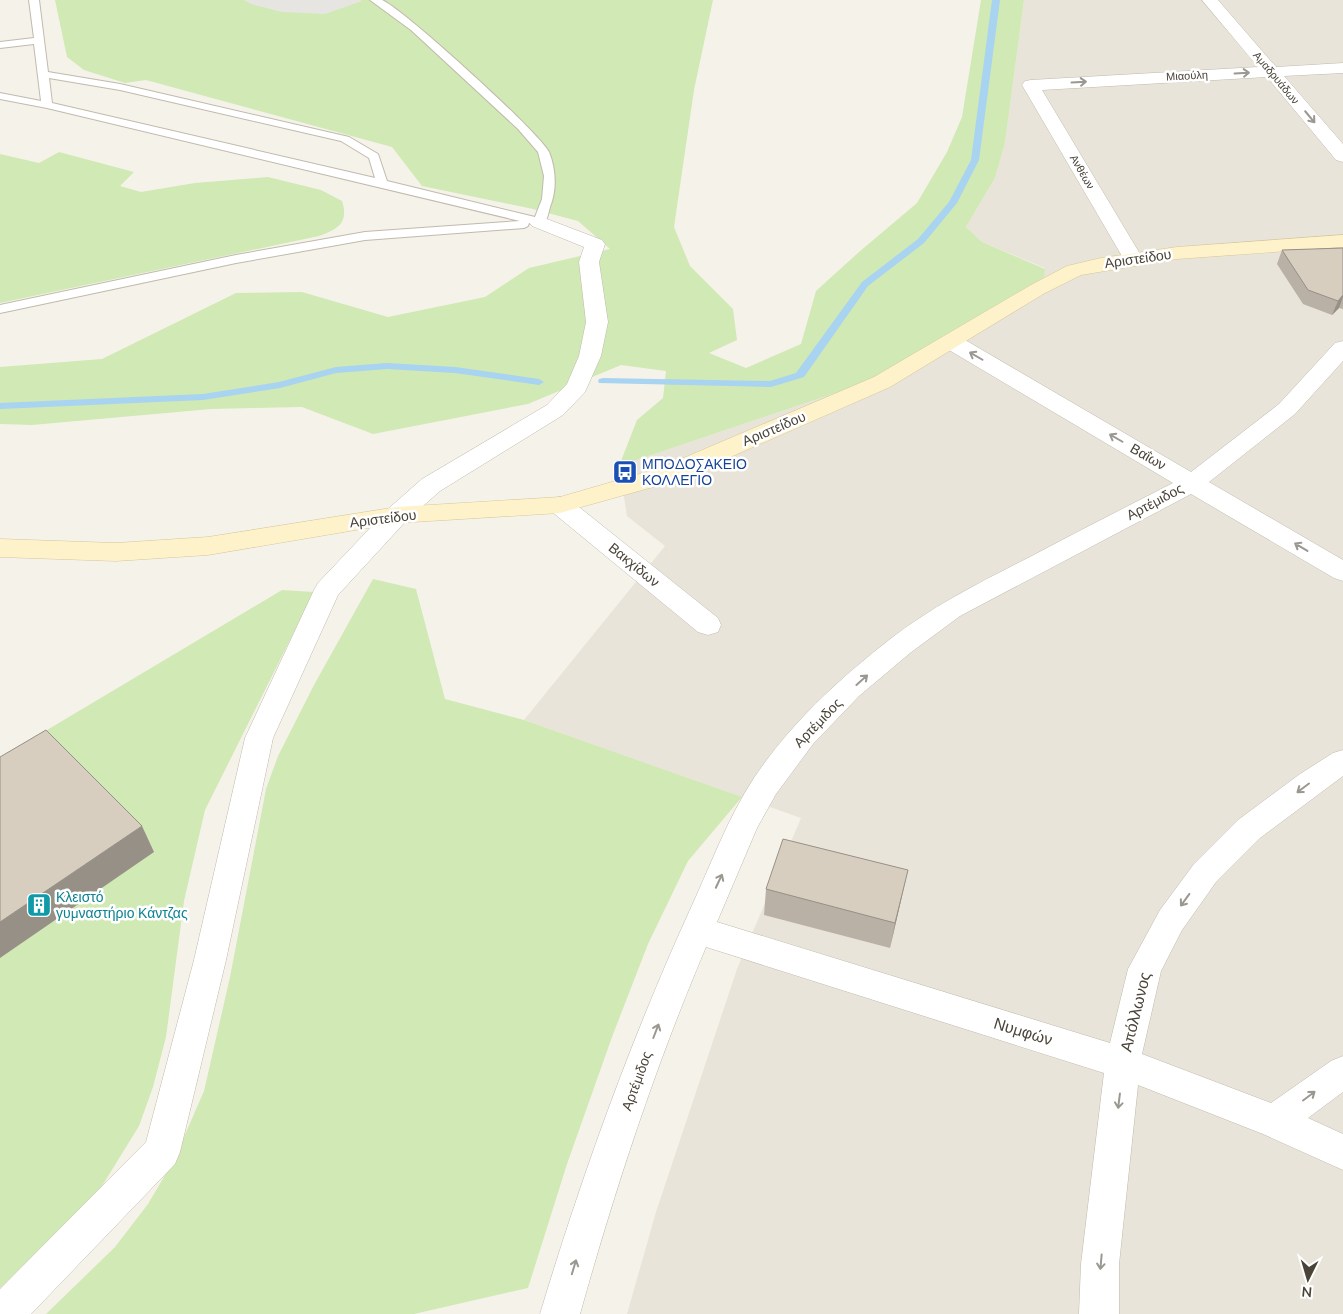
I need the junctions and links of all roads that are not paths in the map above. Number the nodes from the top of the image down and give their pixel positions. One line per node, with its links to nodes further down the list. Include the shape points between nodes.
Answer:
1 (34, 0): 4 (lane)
2 (375, 0): 14 (lane, via 414,28 522,127 543,152 550,176 548,199)
3 (1210, 0): 7 (street, Αμαδρυάδων)
4 (39, 40): 5 (lane); 8 (lane)
5 (0, 45)
6 (1343, 68): 7 (street, Μιαούλη)
7 (1271, 72): 9 (street, Μιαούλη, one-way to 7); 12 (street, Αμαδρυάδων, one-way to 12)
8 (43, 74): 11 (lane); 13 (lane, via 120,87 345,139 374,156)
9 (1031, 85): 16 (street, Ανθέων)
10 (0, 96): 11 (lane)
11 (47, 105): 13 (lane)
12 (1343, 156)
13 (382, 183): 14 (lane)
14 (539, 222): 17 (lane, via 366,236 236,259); 22 (street, via 595,244 589,262 598,322 590,356 577,387 554,410 431,485)
15 (1343, 241): 16 (street, Αριστείδου)
16 (1133, 259): 18 (street, Αριστείδου, via 1074,270)
17 (0, 309)
18 (952, 342): 20 (street, Βαΐων, one-way to 18); 21 (street, Αριστείδου, via 882,382 669,474)
19 (1343, 348): 20 (street, Αρτέμιδος, via 1286,409)
20 (1192, 483): 24 (street, Βαΐων, one-way to 20); 27 (street, Αρτέμιδος, one-way to 20, via 765,786 791,750 858,683 916,632 951,609)
21 (560, 505): 22 (street, Αριστείδου); 25 (street, Βακχίδων)
22 (397, 515): 23 (street, Αριστείδου, via 208,546 116,552); 32 (street, via 327,590 259,738 210,960 162,1152)
23 (0, 548)
24 (1343, 572)
25 (708, 625)
26 (1343, 761): 28 (street, Απόλλωνος, one-way to 28, via 1249,829 1205,873 1176,912 1145,969)
27 (696, 930): 28 (street, Νυμφών); 33 (street, Αρτέμιδος, one-way to 27, via 603,1171)
28 (1123, 1063): 30 (street, Νυμφών); 34 (street, Απόλλωνος, one-way to 34, via 1100,1264)
29 (1343, 1072): 30 (street, one-way to 29)
30 (1275, 1121): 31 (street, Νυμφών)
31 (1343, 1152)
32 (1, 1314)
33 (560, 1314)
34 (1099, 1314)

